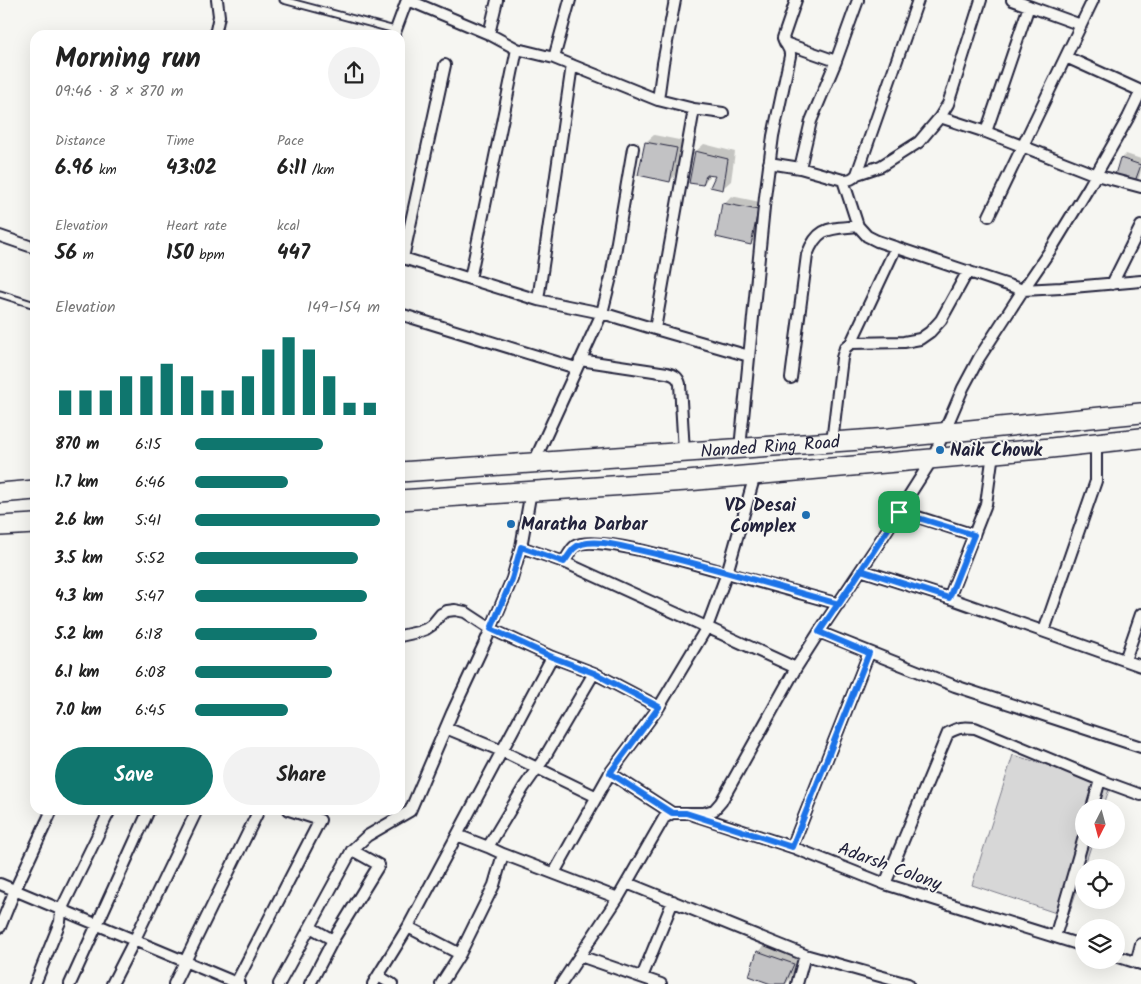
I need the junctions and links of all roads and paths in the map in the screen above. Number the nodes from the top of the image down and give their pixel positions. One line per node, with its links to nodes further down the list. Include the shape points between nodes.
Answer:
1 (217, 0): 15 (street, via 219,16)
2 (283, 0): 16 (lane)
3 (408, 0): 17 (street); 18 (street)
4 (497, 0): 18 (street)
5 (570, 0): 22 (street)
6 (675, 0): 27 (street)
7 (796, 0): 19 (street, via 783,33)
8 (858, 0): 23 (street)
9 (918, 0): 36 (street)
10 (981, 0): 30 (street, via 948,104)
11 (1012, 0): 13 (street)
12 (1093, 0): 14 (street)
13 (1029, 6): 14 (street); 31 (street)
14 (1081, 25): 21 (street)
15 (216, 30)
16 (384, 30)
17 (395, 30)
18 (489, 34): 20 (street)
19 (784, 42): 23 (street); 34 (street, via 790,48 790,56)
20 (517, 49): 22 (street); 49 (street)
21 (1066, 57): 26 (street); 32 (street)
22 (554, 58): 24 (street)
23 (836, 62): 35 (street, via 811,121)
24 (572, 65): 27 (street); 54 (street)
25 (445, 66): 44 (street)
26 (1141, 91): 37 (street)
27 (658, 100): 28 (street)
28 (694, 109): 29 (street); 58 (street)
29 (723, 113)
30 (940, 117): 31 (street); 36 (street, via 919,142 881,166)
31 (986, 132): 32 (street)
32 (1023, 146): 37 (street); 40 (street)
33 (633, 148): 56 (street)
34 (769, 163): 35 (street); 60 (street)
35 (800, 168): 38 (street)
36 (857, 174): 38 (street)
37 (1096, 174): 39 (street); 52 (street)
38 (843, 180): 41 (street)
39 (1141, 187)
40 (989, 216)
41 (858, 226): 46 (street, via 866,236); 62 (street, via 834,228 820,233 812,242 807,256)
42 (1141, 226): 51 (street)
43 (0, 236): 45 (street)
44 (405, 240)
45 (30, 246)
46 (896, 247): 48 (street); 59 (street)
47 (405, 258): 49 (street)
48 (968, 271): 52 (street); 59 (street, via 941,320 920,339)
49 (470, 279): 54 (street)
50 (1141, 281): 51 (street)
51 (1112, 284): 52 (street)
52 (1023, 290): 64 (street, via 979,358)
53 (0, 294): 55 (lane)
54 (538, 300): 56 (street)
55 (30, 303)
56 (602, 313): 58 (street); 61 (street)
57 (405, 315): 61 (street)
58 (655, 329): 60 (street)
59 (851, 343): 66 (street, via 845,348 842,358)
60 (749, 356): 68 (street)
61 (578, 364): 69 (street, via 667,373 679,379); 72 (street)
62 (792, 378)
63 (1141, 413): 64 (highway, Nanded Ring Road)
64 (944, 433): 66 (highway, Nanded Ring Road); 71 (street)
65 (1141, 438): 67 (highway)
66 (832, 442): 68 (highway, Nanded Ring Road)
67 (1096, 443): 70 (highway); 92 (street, via 1096,482)
68 (740, 448): 69 (highway, Nanded Ring Road)
69 (684, 452): 72 (highway, Nanded Ring Road)
70 (993, 453): 71 (highway); 82 (street, via 986,504)
71 (933, 458): 74 (highway); 79 (street)
72 (534, 462): 73 (highway, Nanded Ring Road)
73 (405, 472)
74 (755, 474): 76 (highway); 86 (street)
75 (30, 490): 77 (highway)
76 (531, 492): 78 (highway); 83 (street)
77 (0, 493)
78 (405, 500)
79 (899, 512): 82 (street); 85 (street)
80 (30, 524): 81 (highway)
81 (0, 526)
82 (974, 535): 87 (street)
83 (521, 547): 84 (street); 91 (street, via 512,579)
84 (564, 562): 86 (street, via 575,547 597,543 658,554); 90 (street)
85 (861, 570): 87 (street); 88 (street)
86 (727, 573): 88 (street); 90 (street)
87 (949, 598): 92 (street)
88 (839, 604): 93 (street)
89 (1141, 614): 97 (street)
90 (706, 627): 99 (street); 101 (street)
91 (491, 629): 94 (street, via 465,612 456,610 441,614 426,629); 96 (street); 102 (street)
92 (1044, 631): 97 (street)
93 (819, 632): 95 (street); 99 (street)
94 (405, 635)
95 (869, 653): 103 (street, via 955,686); 123 (street)
96 (552, 657): 100 (street); 104 (street)
97 (1125, 660): 98 (street)
98 (1141, 666)
99 (796, 668): 112 (street, via 721,802 714,810)
100 (594, 673): 101 (street); 105 (street)
101 (659, 707): 106 (street)
102 (446, 728): 104 (street); 119 (street, via 410,812)
103 (1141, 746)
104 (502, 751): 105 (street); 121 (street)
105 (538, 768): 109 (street); 122 (street)
106 (610, 773): 109 (street); 111 (street)
107 (1100, 780): 108 (street); 110 (street); 130 (street, via 975,728 955,729 948,733)
108 (1141, 794)
109 (597, 797): 127 (street)
110 (1095, 799)
111 (672, 813): 112 (street); 128 (street, via 664,818)
112 (686, 813): 123 (street, Adarsh Colony)
113 (50, 815): 131 (street)
114 (108, 815): 134 (street)
115 (146, 815): 135 (street)
116 (195, 815): 141 (street)
117 (257, 815): 148 (street)
118 (304, 815): 153 (street, via 320,820)
119 (405, 815)
120 (405, 815): 125 (street, via 367,836)
121 (457, 835): 122 (street); 137 (street)
122 (488, 847): 126 (street)
123 (792, 847): 130 (street, Adarsh Colony)
124 (1081, 849): 139 (street)
125 (352, 850): 138 (street); 140 (street, via 379,864)
126 (503, 854): 127 (street); 144 (street, via 494,885)
127 (554, 873): 132 (street)
128 (627, 883): 132 (street); 133 (street)
129 (0, 884): 131 (street)
130 (885, 884): 139 (street, Adarsh Colony)
131 (15, 890): 134 (street); 136 (street)
132 (618, 898): 146 (street)
133 (673, 902): 145 (street); 150 (street)
134 (61, 910): 135 (street); 154 (street, via 60,922)
135 (96, 925): 141 (street); 155 (street)
136 (0, 927)
137 (408, 927): 144 (street); 152 (street)
138 (310, 928): 140 (street); 158 (street)
139 (1055, 937): 142 (street, Adarsh Colony)
140 (333, 940): 159 (street)
141 (134, 941): 148 (street); 156 (street)
142 (1075, 943)
143 (1141, 944): 149 (street)
144 (460, 954): 161 (street)
145 (805, 955): 164 (street); 165 (street)
146 (580, 956): 150 (street); 162 (street)
147 (1125, 959): 149 (street)
148 (184, 962): 151 (street); 157 (street)
149 (1139, 963)
150 (642, 977): 163 (street)
151 (216, 980): 153 (street)
152 (376, 980): 160 (street)
153 (237, 983)
154 (35, 984)
155 (70, 984)
156 (112, 984)
157 (174, 984)
158 (279, 984)
159 (310, 984)
160 (392, 984)
161 (441, 984)
162 (561, 984)
163 (662, 984)
164 (796, 984)
165 (908, 984)

